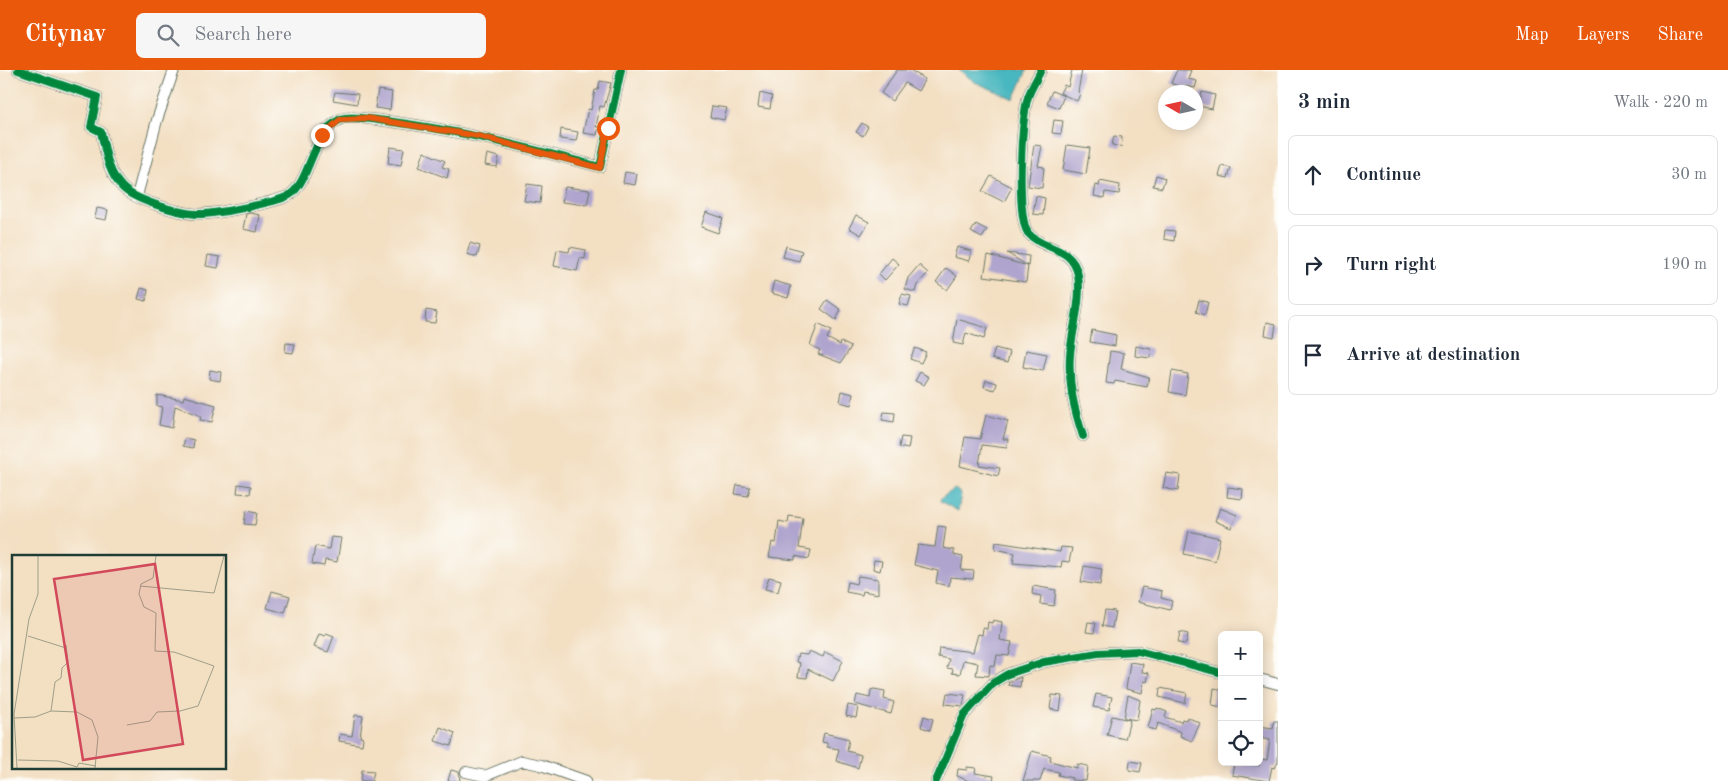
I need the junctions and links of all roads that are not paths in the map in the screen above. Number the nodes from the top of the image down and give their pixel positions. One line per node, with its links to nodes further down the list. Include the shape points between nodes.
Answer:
1 (18, 70): 5 (street, via 98,97 91,127 101,132 109,170 124,189)
2 (174, 70): 5 (street)
3 (621, 70): 5 (street, via 600,168 478,136 366,118 341,119 322,135 302,179 290,195 227,212 195,214)
4 (1041, 70): 6 (street, via 1028,97 1024,118 1020,180 1023,220 1027,232 1066,254 1078,274 1078,303 1070,356 1072,404)
5 (137, 196)
6 (1083, 436)
7 (1218, 672): 13 (street, via 1138,651 1098,653 1044,662 1008,674 993,683 964,715)
8 (1263, 680): 9 (street)
9 (1278, 684)
10 (466, 772): 11 (street)
11 (484, 778): 12 (street, via 522,761)
12 (586, 781)
13 (936, 781)

